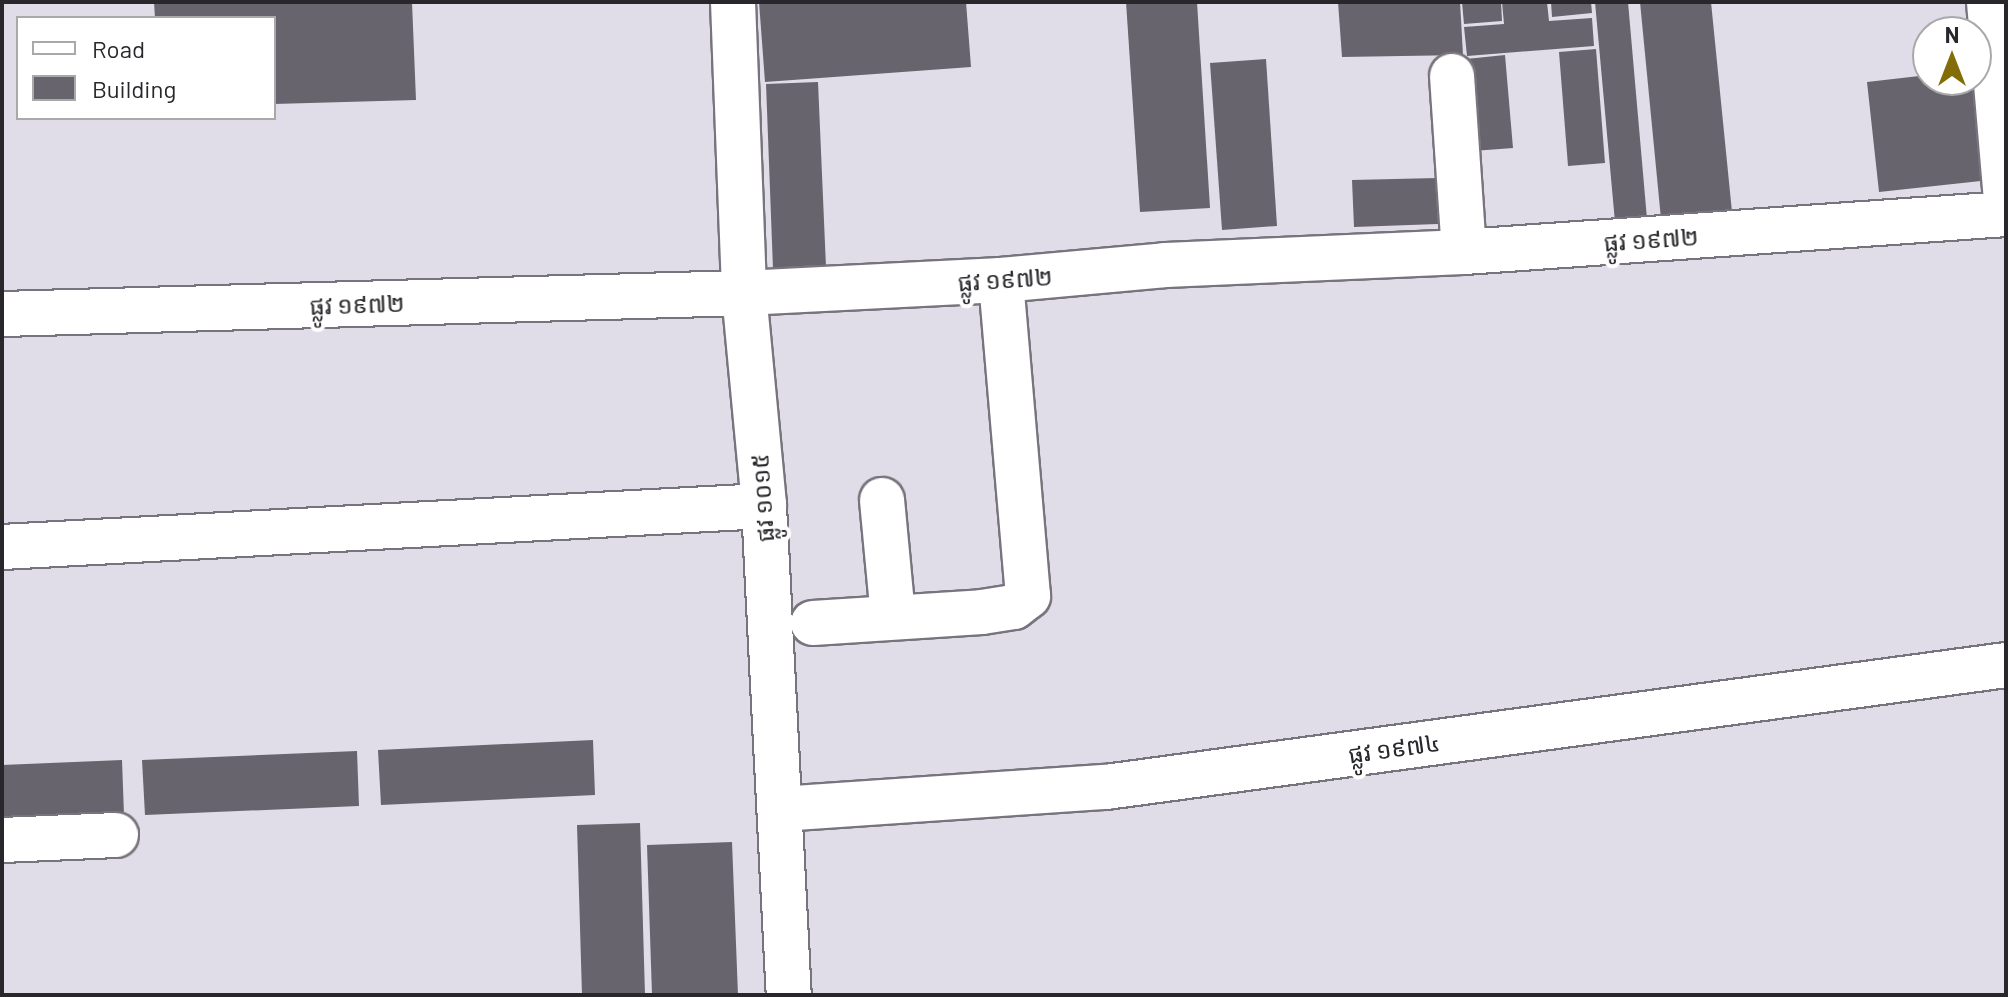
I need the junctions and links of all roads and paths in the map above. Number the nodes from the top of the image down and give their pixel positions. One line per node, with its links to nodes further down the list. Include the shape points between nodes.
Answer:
1 (733, 2): 8 (street, ផ្លូវ ១០១៥)
2 (1989, 2): 4 (street)
3 (1452, 76): 6 (street)
4 (2006, 199)
5 (2006, 214): 6 (street, ផ្លូវ ១៩៧២)
6 (1464, 252): 7 (street, ផ្លូវ ១៩៧២, via 1165,265)
7 (1001, 280): 8 (street, ផ្លូវ ១៩៧២); 13 (street, via 1028,596 1003,609)
8 (744, 293): 9 (street, ផ្លូវ ១៩៧២); 11 (street, ផ្លូវ ១០១៥)
9 (2, 314)
10 (882, 500): 13 (street)
11 (764, 506): 12 (street); 16 (street, ផ្លូវ ១០១៥)
12 (2, 547)
13 (893, 616): 14 (street)
14 (813, 623)
15 (2006, 665): 16 (street, ផ្លូវ ១៩៧៤, via 1106,787)
16 (780, 809): 19 (street, ផ្លូវ ១០១៥)
17 (116, 835): 18 (street)
18 (2, 840)
19 (789, 995)

